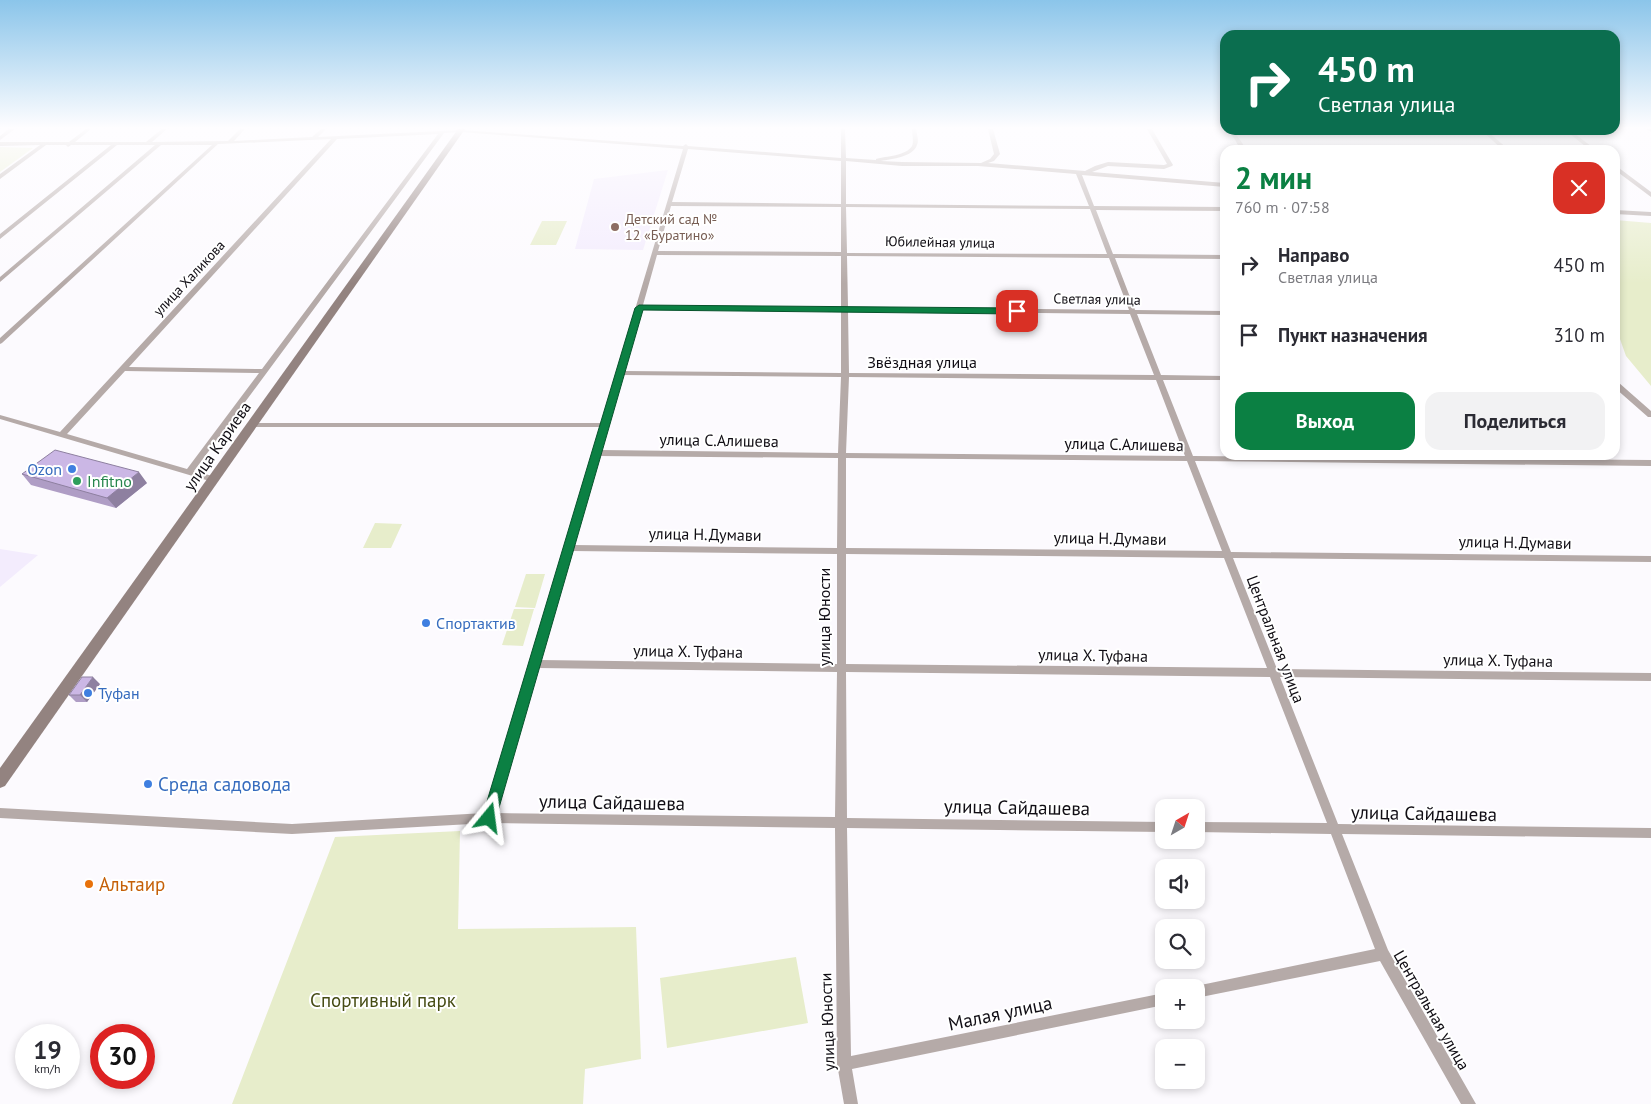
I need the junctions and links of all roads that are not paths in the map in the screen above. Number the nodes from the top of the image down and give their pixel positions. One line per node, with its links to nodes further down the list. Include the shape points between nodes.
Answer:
1 (70, 181): 20 (street)
2 (116, 181): 25 (street)
3 (177, 181): 30 (street)
4 (296, 181): 31 (street, улица Халикова)
5 (406, 181): 32 (street)
6 (425, 181): 40 (main road, улица Кариева)
7 (676, 181): 14 (street)
8 (843, 181): 15 (street, улица Юности)
9 (1084, 181): 16 (street, Центральная улица)
10 (1167, 181): 12 (street)
11 (1632, 181): 13 (street)
12 (1220, 185)
13 (1651, 195)
14 (669, 204): 15 (street); 21 (street)
15 (843, 206): 16 (street); 22 (street, улица Юности)
16 (1091, 208): 17 (street); 23 (street, Центральная улица)
17 (1220, 210)
18 (1620, 212): 19 (street)
19 (1651, 214)
20 (0, 237)
21 (655, 252): 22 (street, Юбилейная улица); 26 (street)
22 (844, 254): 23 (street, Юбилейная улица); 27 (street, улица Юности)
23 (1110, 256): 24 (street, Юбилейная улица); 28 (street, Центральная улица)
24 (1220, 256)
25 (0, 280)
26 (639, 308): 27 (street, Светлая улица); 33 (street)
27 (845, 309): 28 (street, Светлая улица); 34 (street, улица Юности)
28 (1132, 312): 29 (street, Светлая улица); 35 (street, Центральная улица)
29 (1220, 313)
30 (0, 342)
31 (122, 369): 32 (street); 42 (street, улица Халикова)
32 (264, 371): 49 (street)
33 (620, 373): 34 (street, Звёздная улица); 41 (street)
34 (845, 375): 35 (street, Звёздная улица); 44 (street, улица Юности)
35 (1159, 378): 36 (street, Звёздная улица); 45 (street, Центральная улица)
36 (1220, 378)
37 (1620, 388): 38 (street)
38 (1651, 415)
39 (0, 417): 42 (street)
40 (252, 424): 41 (street); 50 (main road, улица Кариева)
41 (604, 425): 43 (street)
42 (62, 435): 49 (street)
43 (596, 453): 44 (street, улица С.Алишева); 51 (street)
44 (842, 455): 45 (street, улица С.Алишева); 52 (street, улица Юности)
45 (1190, 458): 46 (street, улица С.Алишева); 53 (street, Центральная улица)
46 (1220, 458)
47 (1374, 460): 48 (street, улица С.Алишева)
48 (1651, 463)
49 (189, 472): 50 (street)
50 (213, 479): 59 (main road, улица Кариева)
51 (568, 548): 52 (street, улица Н.Думави); 55 (street)
52 (842, 550): 53 (street, улица Н.Думави); 56 (street, улица Юности)
53 (1227, 554): 54 (street, улица Н.Думави); 57 (street, Центральная улица)
54 (1651, 558)
55 (534, 664): 56 (street, улица Х. Туфана); 61 (street)
56 (841, 668): 57 (street, улица Х. Туфана); 62 (street, улица Юности)
57 (1273, 672): 58 (street, улица Х. Туфана); 65 (street, Центральная улица)
58 (1651, 677)
59 (0, 781)
60 (0, 812): 61 (street, улица Сайдашева, via 292,829)
61 (489, 818): 62 (street, улица Сайдашева)
62 (841, 823): 63 (street, улица Сайдашева); 70 (street, улица Юности)
63 (1155, 827)
64 (1205, 827): 65 (street, улица Сайдашева)
65 (1334, 829): 66 (street, улица Сайдашева); 67 (street, Центральная улица)
66 (1651, 833)
67 (1383, 954): 68 (street); 72 (street, Центральная улица)
68 (1205, 990)
69 (1155, 1001): 70 (street, Малая улица)
70 (844, 1064): 71 (street, улица Юности)
71 (851, 1104)
72 (1468, 1104)

